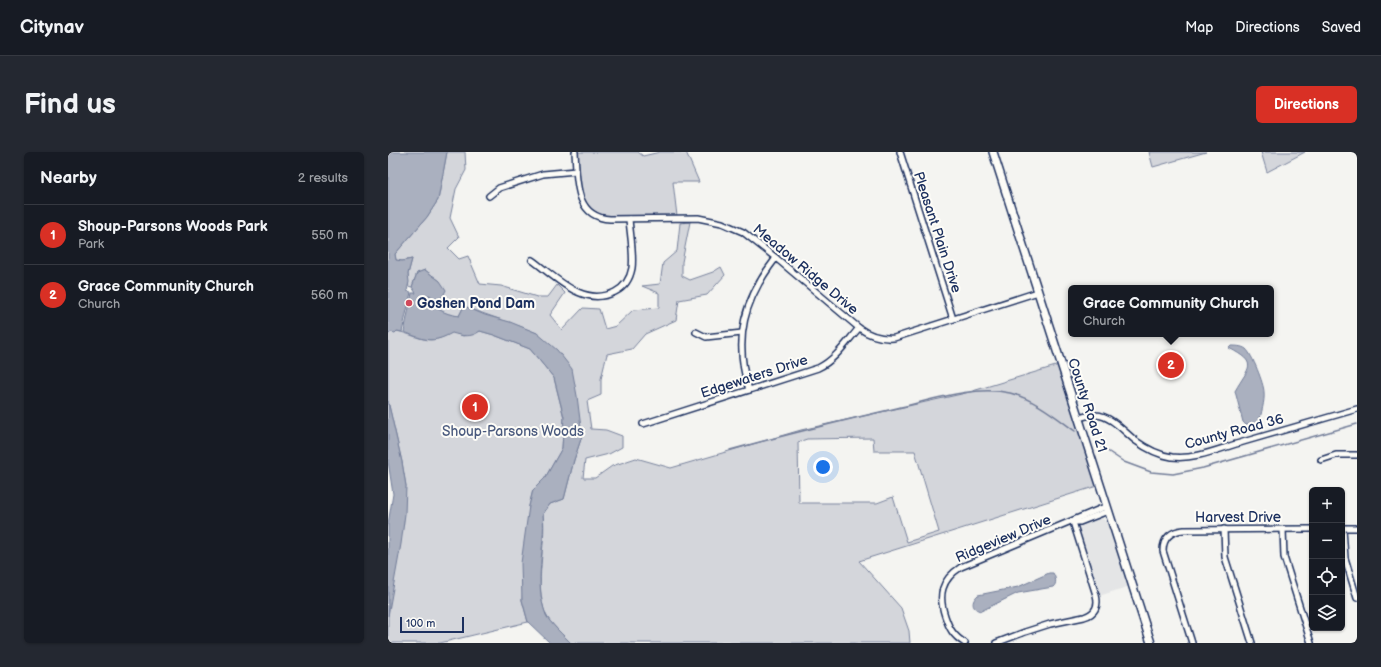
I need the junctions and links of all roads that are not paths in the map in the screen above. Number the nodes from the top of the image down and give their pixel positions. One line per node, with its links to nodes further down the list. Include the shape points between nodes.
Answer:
1 (575, 152): 4 (street, Meadow Ridge Drive)
2 (900, 152): 10 (street, Pleasant Plain Drive)
3 (993, 152): 9 (street, County Road 21)
4 (576, 171): 5 (street, via 544,174 499,188); 6 (street, Meadow Ridge Drive, via 578,189 588,210 603,218)
5 (489, 196)
6 (629, 218): 7 (street, Meadow Ridge Drive, via 684,217 711,220 743,232); 8 (street, via 631,275 625,285 611,294 593,297 578,293)
7 (776, 258): 11 (street, Meadow Ridge Drive); 13 (street, via 763,274 751,297)
8 (532, 260)
9 (1038, 292): 10 (street, Meadow Ridge Drive); 16 (street, County Road 21)
10 (953, 319): 11 (street, Meadow Ridge Drive, via 894,338 880,338)
11 (858, 328): 14 (street, Edgewaters Drive, via 826,364)
12 (696, 332): 13 (street, via 706,337)
13 (742, 333): 14 (street, via 743,365)
14 (749, 390): 17 (street, Edgewaters Drive)
15 (1357, 409): 16 (street, County Road 36, via 1183,457 1172,457 1149,449 1104,417 1090,415)
16 (1078, 418): 20 (street, County Road 21)
17 (643, 424)
18 (1357, 454): 19 (street, via 1336,455)
19 (1321, 460)
20 (1108, 509): 21 (street, Ridgeview Drive); 31 (street, County Road 21)
21 (1072, 522): 29 (street, Ridgeview Drive, via 961,567 951,574 943,587 942,607 950,630); 30 (street, via 1096,595 1095,611 1089,616 1050,624)
22 (1345, 528): 23 (street)
23 (1357, 528)
24 (1224, 529): 25 (street, Harvest Drive); 32 (street, Harvest Drive, via 1172,532 1166,538 1163,547); 33 (street, via 1225,557)
25 (1283, 529): 26 (street, Harvest Drive); 34 (street, via 1284,557)
26 (1309, 529)
27 (1345, 558): 28 (street)
28 (1357, 598)
29 (965, 643)
30 (996, 643)
31 (1151, 643)
32 (1192, 643)
33 (1252, 643)
34 (1311, 643)

